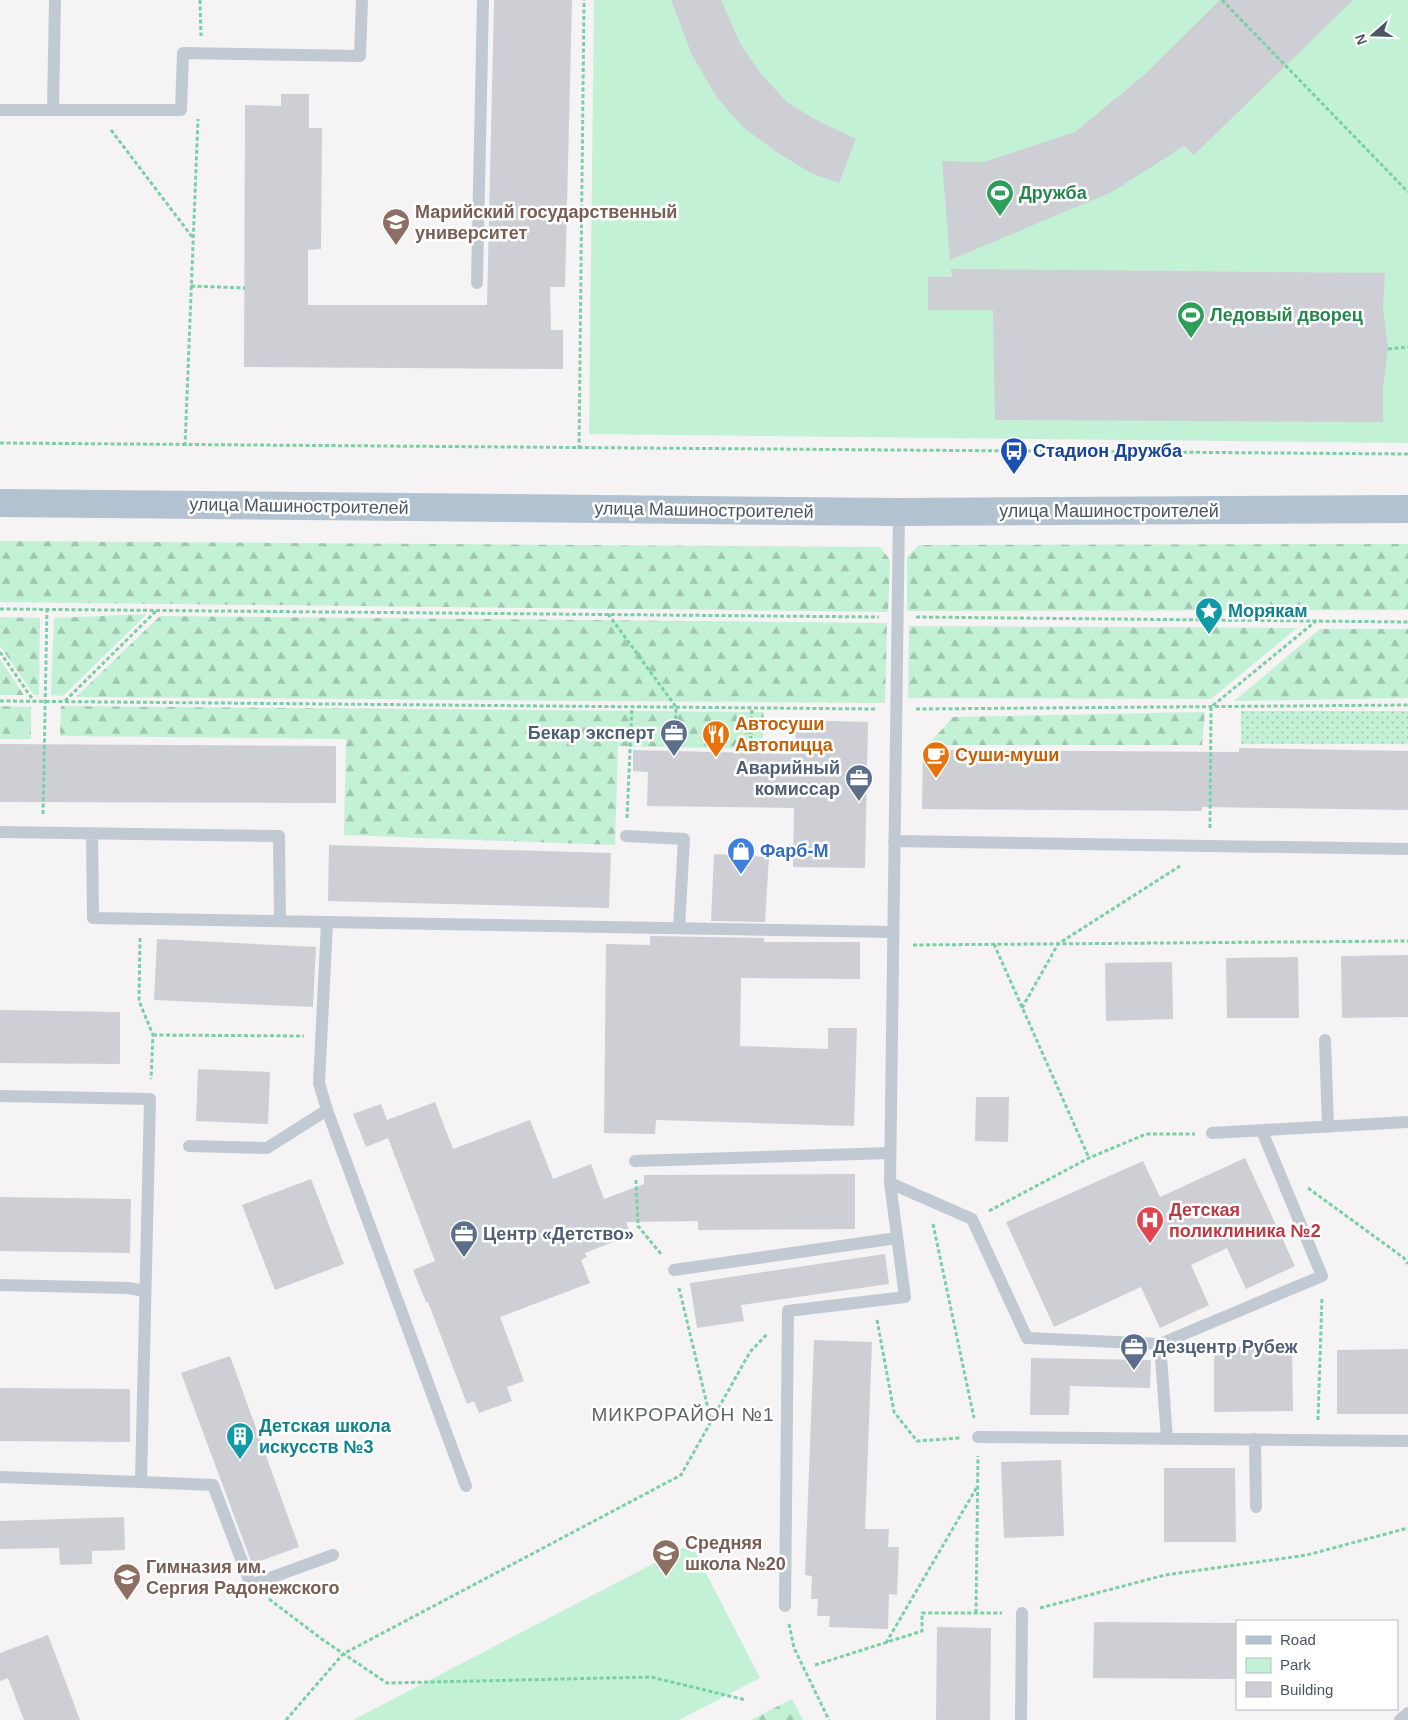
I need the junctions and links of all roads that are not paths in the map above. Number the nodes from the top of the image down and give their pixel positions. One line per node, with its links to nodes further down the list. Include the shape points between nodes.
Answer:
1 (55, 0): 5 (lane)
2 (362, 0): 5 (lane, via 360,56 183,53 181,110)
3 (483, 0): 6 (lane)
4 (0, 110): 5 (lane)
5 (53, 110)
6 (477, 283)
7 (0, 503): 9 (main road, улица Машиностроителей)
8 (1408, 509): 9 (main road, улица Машиностроителей)
9 (899, 512): 13 (lane)
10 (0, 832): 11 (lane)
11 (92, 834): 15 (lane, via 93,918); 15 (lane, via 279,836)
12 (626, 836): 17 (lane, via 684,839)
13 (894, 841): 14 (lane); 18 (lane)
14 (1408, 849)
15 (280, 921): 16 (lane)
16 (327, 922): 17 (lane); 21 (lane, via 319,1083)
17 (679, 928): 18 (lane)
18 (892, 932): 27 (lane)
19 (1325, 1040): 23 (lane)
20 (0, 1096): 33 (lane, via 150,1100)
21 (327, 1110): 26 (lane, via 267,1148); 41 (lane)
22 (1408, 1122): 23 (lane)
23 (1328, 1127): 24 (lane)
24 (1262, 1131): 25 (lane); 34 (lane, via 1322,1276)
25 (1212, 1133)
26 (188, 1146)
27 (890, 1153): 28 (lane); 29 (lane)
28 (635, 1161)
29 (890, 1183): 30 (lane); 34 (lane, via 972,1219 1027,1338)
30 (897, 1238): 31 (lane); 44 (lane, via 905,1297 788,1311)
31 (674, 1270)
32 (0, 1285): 33 (lane)
33 (145, 1291): 40 (lane)
34 (1160, 1344): 36 (lane)
35 (978, 1436): 36 (lane)
36 (1167, 1438): 37 (lane)
37 (1255, 1439): 38 (lane); 42 (lane)
38 (1408, 1441)
39 (0, 1477): 40 (lane)
40 (141, 1482): 43 (lane, via 213,1485 251,1585)
41 (466, 1486)
42 (1256, 1507)
43 (333, 1555)
44 (785, 1606)
45 (1022, 1613): 47 (lane)
46 (1408, 1713): 48 (lane)
47 (1021, 1720)
48 (1400, 1720)

